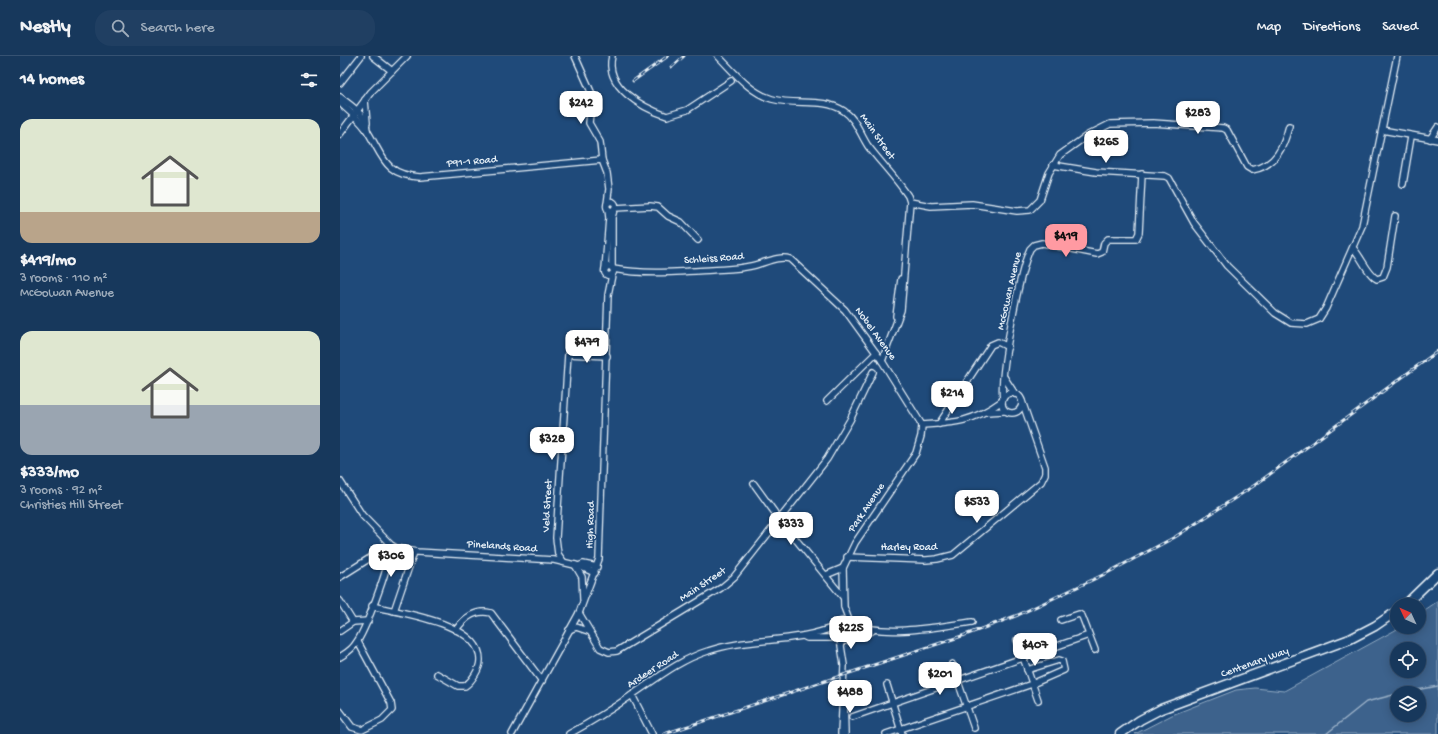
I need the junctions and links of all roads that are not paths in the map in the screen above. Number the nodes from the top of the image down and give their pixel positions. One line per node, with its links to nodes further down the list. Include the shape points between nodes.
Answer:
1 (361, 56): 10 (street)
2 (373, 56): 8 (street)
3 (407, 56): 8 (street)
4 (575, 56): 24 (street, High Road, via 592,94 589,124 600,142)
5 (612, 56): 9 (street, via 610,69 620,86 636,102 667,116 687,110)
6 (718, 56): 29 (street, Main Street, via 746,84 768,98 793,103 825,104 844,111 854,121 867,144 904,190)
7 (1397, 56): 19 (street)
8 (392, 71): 12 (street)
9 (731, 81)
10 (340, 83)
11 (340, 97): 14 (street)
12 (365, 100): 14 (street); 15 (street)
13 (340, 103): 14 (street)
14 (356, 112): 15 (street); 18 (street); 20 (street)
15 (366, 123): 18 (street)
16 (1290, 126): 25 (street, via 1278,155 1263,166 1252,170 1247,167 1227,130 1223,128 1126,122 1110,124 1088,135 1067,149)
17 (1438, 127): 22 (street)
18 (367, 130): 24 (street, P91-1 Road, via 384,162 399,174 408,176)
19 (1382, 130): 21 (street); 34 (street, via 1363,220)
20 (340, 134)
21 (1411, 137): 22 (street); 27 (street)
22 (1430, 139): 23 (street)
23 (1438, 140)
24 (602, 160): 28 (street, High Road)
25 (1054, 165): 26 (street, via 1096,172); 29 (street, via 1040,200 1028,211 972,204 931,206)
26 (1142, 174): 34 (street, via 1169,178 1194,222 1227,266 1275,313 1291,323 1314,322 1323,314); 37 (street, McGowan Avenue, via 1139,233 1136,239 1108,239 1102,252 1097,254 1042,243 1030,249)
27 (1403, 184)
28 (609, 189): 30 (street, High Road); 31 (street, High Road)
29 (910, 202): 40 (street, via 903,293 900,310)
30 (608, 206): 31 (street); 31 (street); 36 (street, High Road)
31 (615, 206): 33 (street, via 658,207 668,216 681,222); 36 (street, High Road, via 612,217)
32 (1395, 216): 34 (street, via 1387,267 1383,276 1377,279 1372,276)
33 (698, 240)
34 (1353, 248)
35 (798, 266): 36 (street, Schleiss Road, via 786,258 748,267 664,272); 38 (street, Nobel Avenue, via 845,310)
36 (610, 271): 39 (street, High Road)
37 (1008, 347): 42 (street, McGowan Avenue); 53 (street, via 998,342 991,344)
38 (876, 353): 40 (street, Nobel Avenue); 46 (street)
39 (606, 356): 61 (street, Veld Street, via 568,354 556,538 558,554); 64 (street, High Road, via 600,553)
40 (882, 361): 52 (street, Nobel Avenue)
41 (873, 372): 56 (street, Main Street, via 837,444)
42 (1004, 377): 43 (street); 45 (street, McGowan Avenue)
43 (1011, 387): 44 (street); 45 (street)
44 (1015, 394): 45 (street, via 1010,393); 47 (street)
45 (1002, 397): 48 (street); 49 (street)
46 (827, 401)
47 (1022, 401): 50 (street); 51 (street, Harley Road)
48 (1004, 411): 49 (street); 50 (street)
49 (984, 413): 53 (street, via 953,424)
50 (1016, 413): 51 (street)
51 (1027, 415): 60 (street, Harley Road, via 1045,467 1043,480 953,555 926,560)
52 (922, 424): 53 (street); 60 (street, Park Avenue, via 916,453)
53 (939, 424)
54 (340, 481): 57 (street, via 359,511 373,527 394,547)
55 (754, 484): 56 (street)
56 (780, 520): 66 (street); 87 (street, Main Street, via 734,577 721,588 617,651 604,651)
57 (406, 551): 58 (street, Pinelands Road); 59 (street)
58 (414, 552): 61 (street, Pinelands Road); 74 (street)
59 (389, 556): 67 (street, via 385,551 378,553); 72 (street)
60 (847, 557): 63 (street, Park Avenue)
61 (563, 561): 62 (street, Pinelands Road)
62 (577, 566): 64 (street, Pinelands Road, via 583,564); 71 (street, via 582,577)
63 (843, 568): 66 (street); 68 (street, Park Avenue)
64 (596, 570): 71 (street, High Road)
65 (1438, 573): 69 (main road)
66 (826, 575): 68 (street)
67 (340, 577)
68 (843, 598): 73 (street, Park Avenue)
69 (1412, 598)
70 (340, 601): 79 (street)
71 (583, 601): 75 (street, High Road)
72 (372, 606): 74 (street); 78 (street)
73 (844, 607): 81 (street, Park Avenue); 82 (street, Park Avenue)
74 (394, 611): 83 (street, via 419,616)
75 (579, 613): 84 (street, High Road); 87 (street)
76 (1390, 615): 120 (main road, Centenary Way, via 1350,639 1161,709)
77 (1061, 620): 88 (street, via 1079,614)
78 (368, 621): 79 (street); 93 (street)
79 (353, 622): 86 (street)
80 (972, 622): 85 (street, via 928,629)
81 (851, 624): 82 (street, via 845,621); 85 (street); 90 (street, via 854,632)
82 (837, 625): 89 (street, Ardeer Road); 91 (street, via 835,633)
83 (456, 630): 100 (street, via 470,638 477,646 480,656 477,670 463,687); 102 (street, via 473,614 491,613)
84 (569, 630): 87 (street, via 576,627); 102 (street, High Road)
85 (880, 630): 90 (street)
86 (340, 631)
87 (589, 632)
88 (1089, 635): 94 (street); 96 (street)
89 (803, 636): 91 (street, Ardeer Road); 106 (street, Ardeer Road, via 740,642 705,651 671,668)
90 (851, 638): 91 (street, via 845,641); 97 (street)
91 (839, 639): 97 (street)
92 (1016, 640): 96 (street)
93 (358, 642): 95 (street); 110 (street, via 392,710 382,720 362,730 352,727)
94 (1095, 650)
95 (340, 657)
96 (1022, 658): 99 (street); 101 (street)
97 (844, 664): 105 (street)
98 (952, 664): 101 (street)
99 (1027, 670): 103 (street); 103 (street, via 1055,660 1062,662 1064,671)
100 (437, 674)
101 (958, 680): 108 (street); 109 (street)
102 (542, 681): 114 (street, High Road)
103 (1032, 684): 107 (street); 109 (street)
104 (887, 685): 108 (street)
105 (843, 692): 117 (street); 118 (street, via 846,703)
106 (632, 695): 115 (street, Ardeer Road); 116 (street)
107 (1038, 700)
108 (892, 703): 111 (street); 113 (street)
109 (966, 707): 112 (street); 113 (street)
110 (340, 711)
111 (852, 717)
112 (974, 728)
113 (901, 732): 119 (street)
114 (512, 734)
115 (569, 734)
116 (652, 734)
117 (841, 734)
118 (845, 734)
119 (886, 734)
120 (1120, 734)

